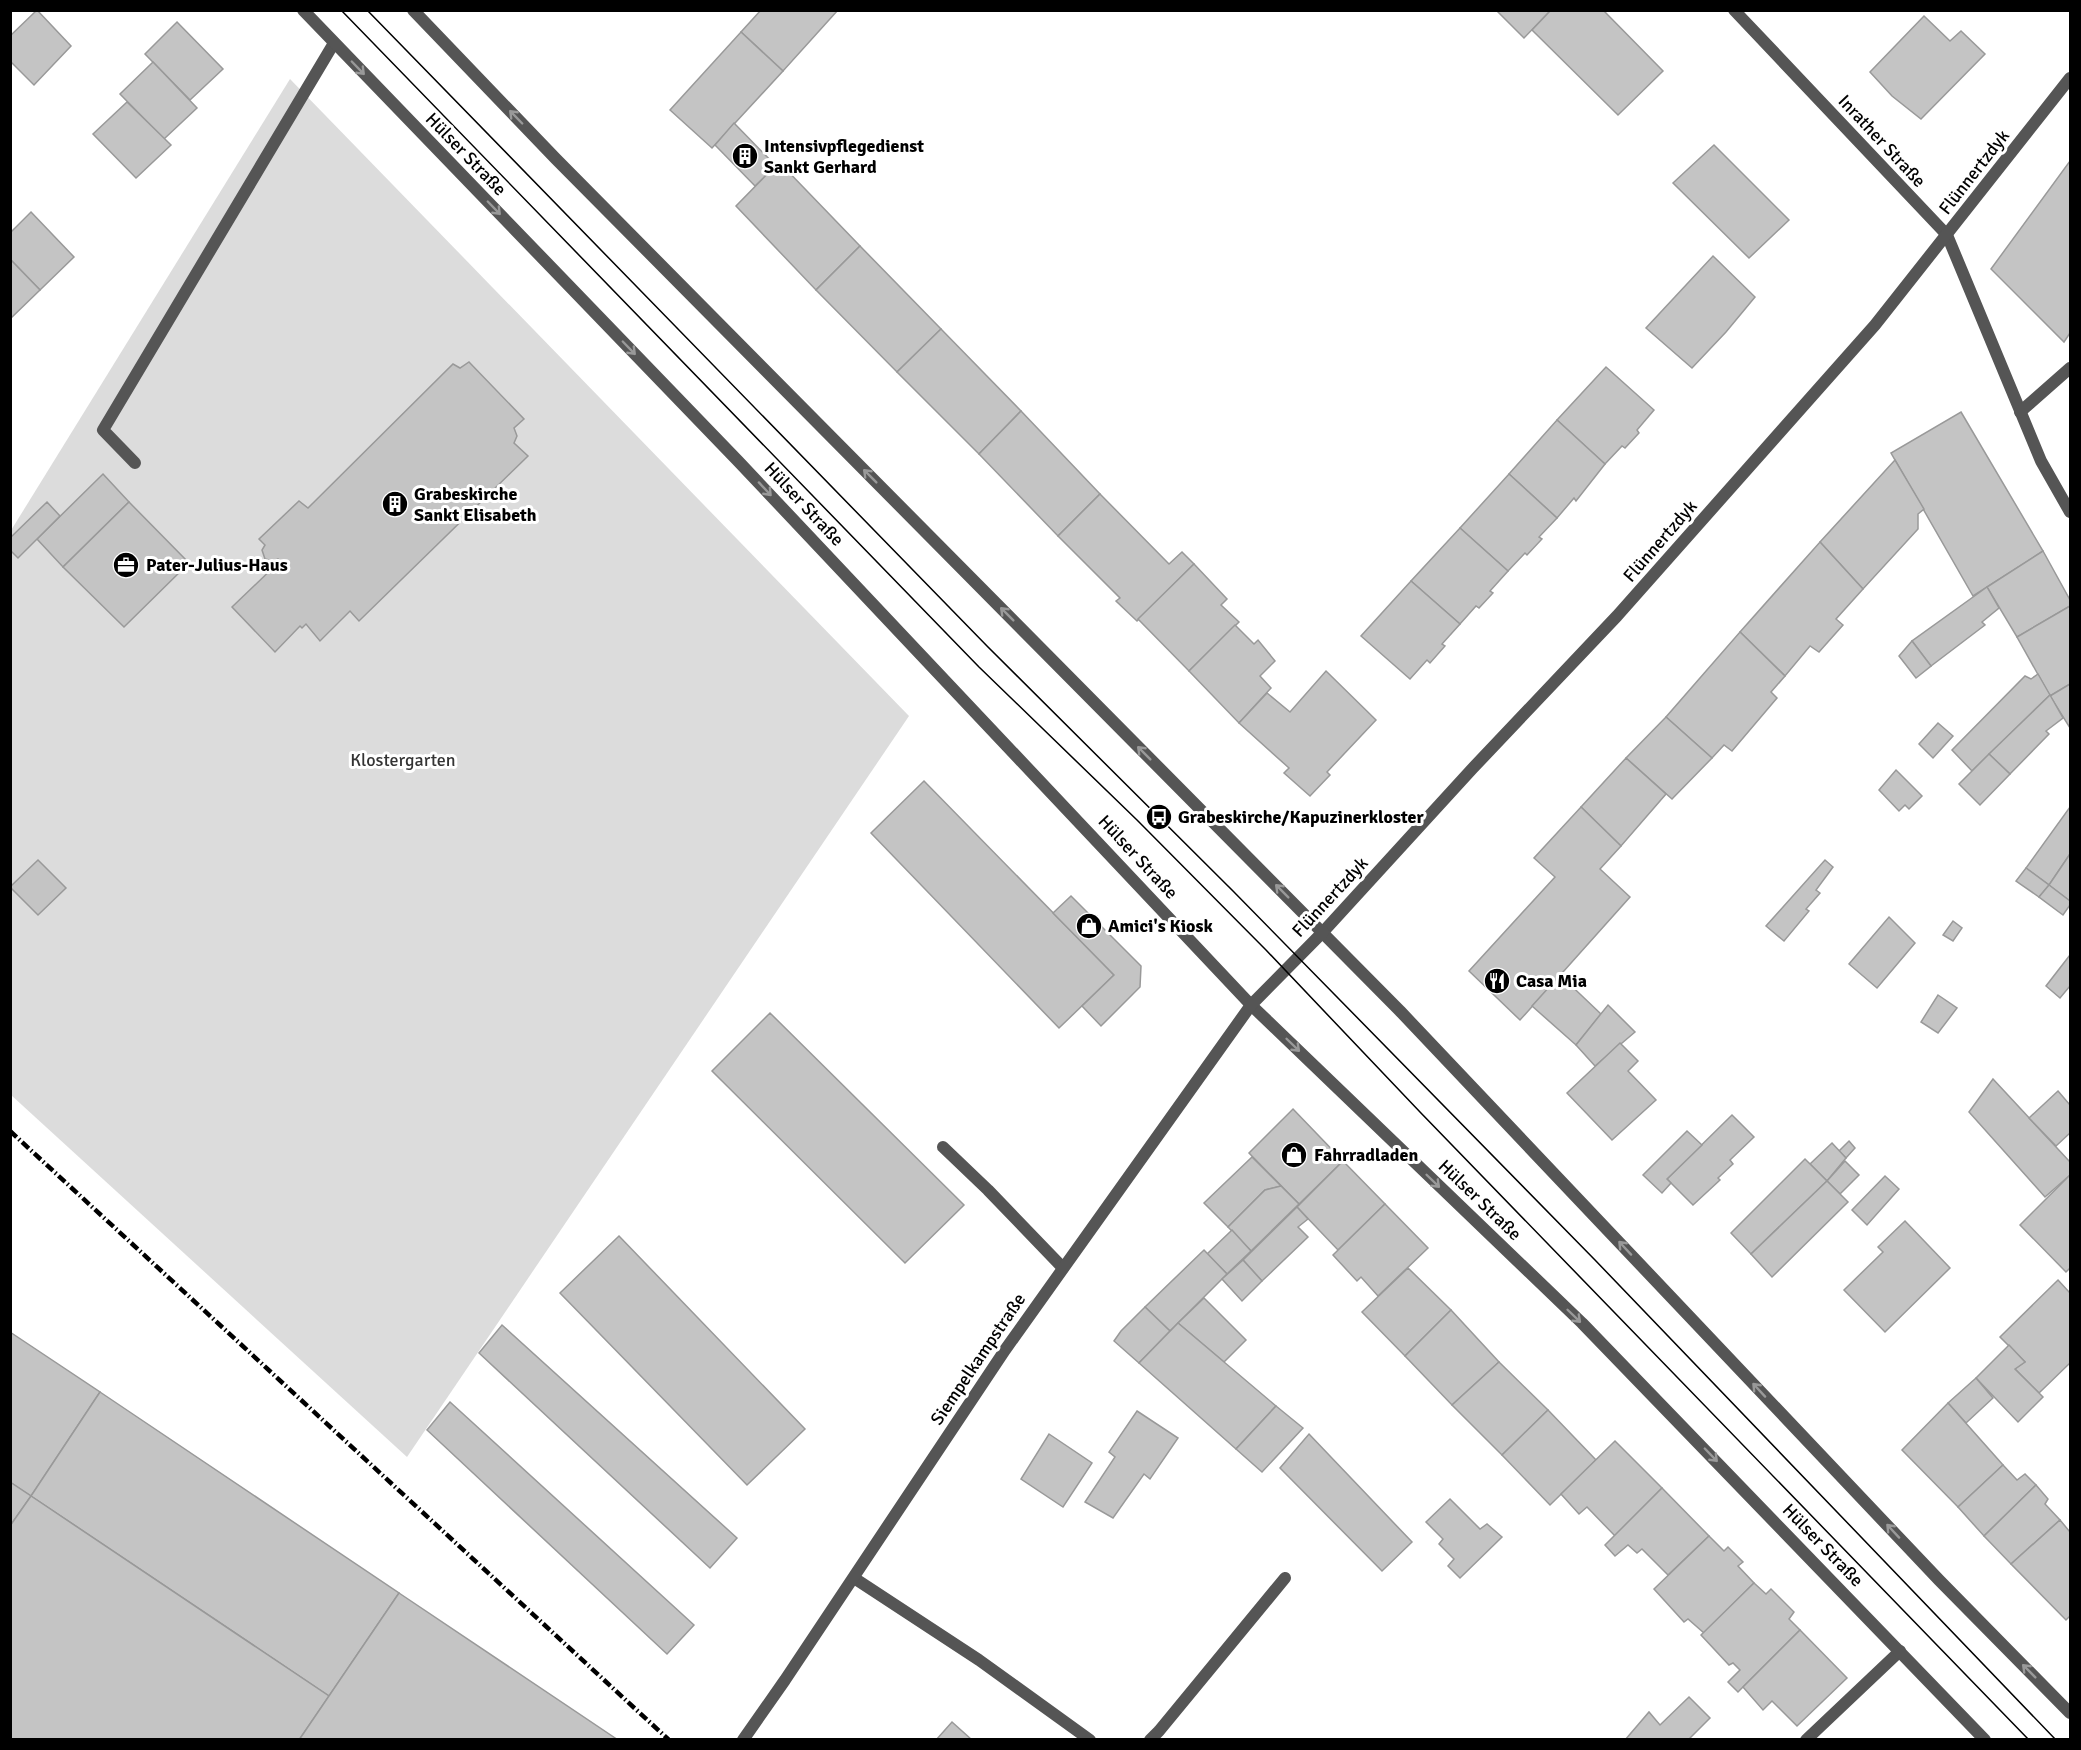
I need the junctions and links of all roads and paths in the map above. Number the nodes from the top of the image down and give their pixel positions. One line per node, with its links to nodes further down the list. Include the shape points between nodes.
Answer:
1 (303, 10): 4 (street, Hülser Straße)
2 (413, 10): 11 (street, one-way to 2)
3 (1734, 10): 6 (street, Inrather Straße)
4 (334, 43): 9 (street, via 103,430); 12 (street, Hülser Straße, one-way to 12, via 738,461)
5 (2070, 78): 6 (street, Flünnertzdyk)
6 (1947, 236): 8 (street, Inrather Straße); 11 (street, Flünnertzdyk, via 1875,325 1625,608)
7 (2070, 368): 8 (street)
8 (2020, 412): 10 (street, Inrather Straße, via 2041,461)
9 (135, 463)
10 (2070, 512)
11 (1323, 932): 12 (street, Flünnertzdyk); 18 (street, one-way to 11)
12 (1251, 1005): 14 (street, Siempelkampstraße); 17 (street, Hülser Straße, one-way to 17, via 1582,1323)
13 (942, 1147): 14 (street)
14 (1063, 1268): 15 (street, Siempelkampstraße)
15 (854, 1578): 19 (street, Siempelkampstraße); 20 (street, via 979,1660)
16 (1285, 1578): 21 (street)
17 (1900, 1651): 22 (street); 23 (street, Hülser Straße)
18 (2070, 1713)
19 (743, 1740)
20 (1090, 1740)
21 (1150, 1740)
22 (1806, 1740)
23 (1985, 1740)

